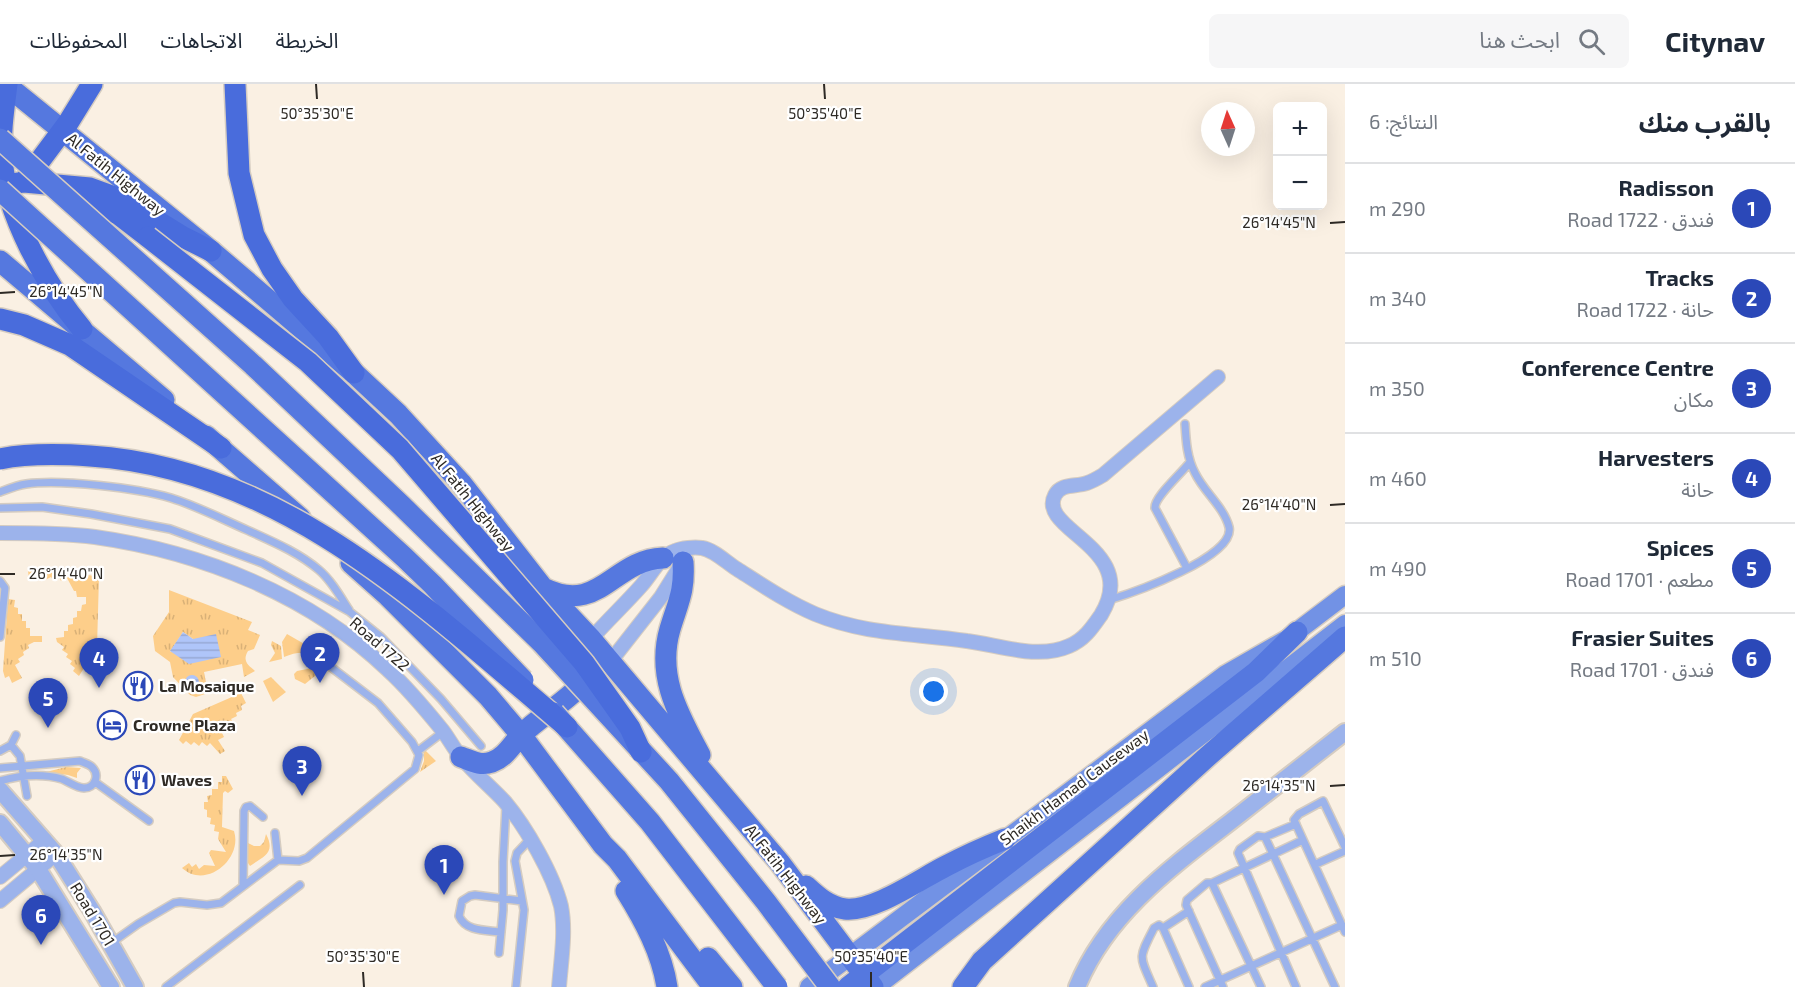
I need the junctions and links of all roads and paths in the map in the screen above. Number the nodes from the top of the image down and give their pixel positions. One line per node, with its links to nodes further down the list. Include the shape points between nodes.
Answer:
1 (6, 84): 4 (main road, Al Fatih Highway); 5 (highway)
2 (92, 84): 4 (highway)
3 (235, 84): 11 (highway, via 239,173 254,235 293,299)
4 (61, 130): 5 (highway, via 31,152); 6 (highway); 7 (main road, Al Fatih Highway)
5 (1, 151): 6 (highway); 44 (main road, Al Fatih Highway, bridge, via 253,365 542,643)
6 (12, 192): 7 (highway, via 90,188 123,200); 10 (highway, via 47,280); 35 (main road, bridge, via 419,571); 44 (highway, bridge, via 118,214 308,362 400,449 585,663 630,728)
7 (211, 251): 11 (main road, Al Fatih Highway)
8 (0, 261): 10 (main road)
9 (0, 319): 14 (highway, via 70,345)
10 (82, 330): 14 (main road)
11 (354, 373): 23 (main road, Al Fatih Highway, via 461,483)
12 (1218, 377): 25 (street, via 1103,475 1065,486 1054,496 1058,517 1088,543 1108,570)
13 (1185, 424): 16 (lane)
14 (221, 448): 39 (main road, via 388,596 488,696)
15 (0, 459): 35 (highway, bridge, via 68,454 114,457 163,466 256,498 343,546 404,590)
16 (1190, 462): 21 (lane, via 1154,503); 21 (lane, via 1223,514 1229,536 1224,545)
17 (0, 492): 26 (lane, via 25,484 91,486 139,492 191,505 309,562 326,578)
18 (0, 508): 26 (lane, via 52,508 170,529 262,563)
19 (0, 533): 33 (street, Road 1722, via 94,537 205,563 278,593 336,627)
20 (678, 556): 23 (main road, via 634,564 598,590 583,595 566,596); 25 (street, via 703,548 709,550 774,593 839,622 885,633 956,639 1030,652 1061,649 1079,641 1094,626); 32 (street, via 641,586); 32 (street, via 661,597); 52 (main road, via 683,589 667,641 667,680 674,706)
21 (1187, 568): 25 (lane)
22 (0, 581): 29 (lane, via 6,588)
23 (543, 588): 32 (main road, Al Fatih Highway)
24 (1345, 595): 28 (main road, Shaikh Hamad Causeway)
25 (1109, 600)
26 (350, 612): 30 (lane)
27 (1345, 624): 92 (main road)
28 (1297, 632): 62 (main road, Shaikh Hamad Causeway, via 1226,674); 92 (main road, via 1256,672)
29 (0, 637)
30 (381, 637): 33 (lane); 41 (lane)
31 (1345, 637): 105 (main road, via 982,961)
32 (601, 650): 39 (main road, via 579,687); 52 (main road, Al Fatih Highway)
33 (367, 651): 36 (street, Road 1722)
34 (316, 659): 43 (lane, via 378,703)
35 (567, 727): 102 (main road, bridge, via 650,822)
36 (443, 732): 43 (lane); 45 (street, Road 1722)
37 (1345, 732): 106 (street, via 1146,890 1106,934)
38 (16, 735): 40 (lane)
39 (521, 735): 45 (main road, via 506,753 491,762 476,763); 69 (main road)
40 (11, 745): 42 (lane); 46 (lane)
41 (481, 746)
42 (0, 751)
43 (418, 751): 70 (lane, via 415,769 308,858)
44 (641, 752): 104 (main road, Al Fatih Highway, bridge, via 736,864)
45 (461, 757): 54 (street, Road 1722)
46 (21, 766): 47 (lane); 48 (lane); 50 (lane, via 80,761 94,769)
47 (0, 768)
48 (22, 776): 49 (lane); 50 (lane, via 49,777 81,788); 53 (lane)
49 (0, 781)
50 (95, 782): 56 (lane)
51 (0, 790): 63 (street, Road 1701)
52 (719, 790): 71 (main road, Al Fatih Highway)
53 (27, 796)
54 (506, 804): 61 (street, Road 1722); 79 (lane)
55 (263, 816): 77 (lane, via 250,806 244,811)
56 (149, 821)
57 (0, 823): 68 (street, Road 1701)
58 (1296, 824): 60 (lane); 64 (lane); 65 (lane, via 1294,820 1299,814 1323,801)
59 (275, 833): 70 (lane)
60 (1265, 837): 67 (lane); 74 (lane, via 1258,836 1240,849)
61 (531, 838): 81 (lane, via 517,853); 98 (street, Road 1722, via 561,907)
62 (1005, 839): 71 (main road, via 880,900 853,909 824,902); 90 (main road, Shaikh Hamad Causeway)
63 (45, 840): 66 (street, Road 1701); 68 (street)
64 (1303, 840): 67 (lane); 72 (lane)
65 (1345, 849): 72 (lane)
66 (56, 854): 73 (street); 87 (street, Road 1701)
67 (1273, 854): 74 (lane); 86 (lane)
68 (26, 855): 73 (street, Road 1701); 75 (street)
69 (617, 859): 99 (main road, via 621,882 658,951); 100 (main road); 101 (main road, via 636,870)
70 (278, 860): 77 (lane)
71 (780, 863): 90 (main road, Al Fatih Highway)
72 (1316, 864): 84 (lane)
73 (38, 869): 80 (street); 94 (street, Road 1701)
74 (1245, 869): 76 (lane); 88 (lane)
75 (0, 877)
76 (1212, 883): 82 (lane, via 1187,900); 91 (lane)
77 (243, 885): 87 (lane, via 221,903 177,902 128,926)
78 (300, 885): 96 (lane)
79 (503, 898): 81 (lane); 85 (lane); 85 (lane, via 470,896 462,901 459,911 461,921 468,927)
80 (0, 901)
81 (522, 901): 97 (lane, via 524,922)
82 (1189, 911): 83 (lane); 93 (lane)
83 (1163, 928): 107 (lane, via 1154,928 1141,954); 108 (lane)
84 (1343, 928): 86 (lane)
85 (501, 932): 89 (lane)
86 (1311, 939): 88 (lane); 112 (lane)
87 (110, 944): 95 (street, Road 1701)
88 (1281, 952): 91 (lane); 111 (lane)
89 (499, 953)
90 (850, 956): 92 (main road, Al Fatih Highway); 103 (main road, Shaikh Hamad Causeway)
91 (1251, 966): 93 (lane); 110 (lane)
92 (865, 984)
93 (1221, 984): 109 (lane)
94 (111, 987)
95 (135, 987)
96 (166, 987)
97 (516, 987)
98 (559, 987)
99 (667, 987)
100 (713, 987)
101 (732, 987)
102 (777, 987)
103 (809, 987)
104 (830, 987)
105 (963, 987)
106 (1077, 987)
107 (1153, 987)
108 (1189, 987)
109 (1204, 987)
110 (1261, 987)
111 (1296, 987)
112 (1335, 987)

